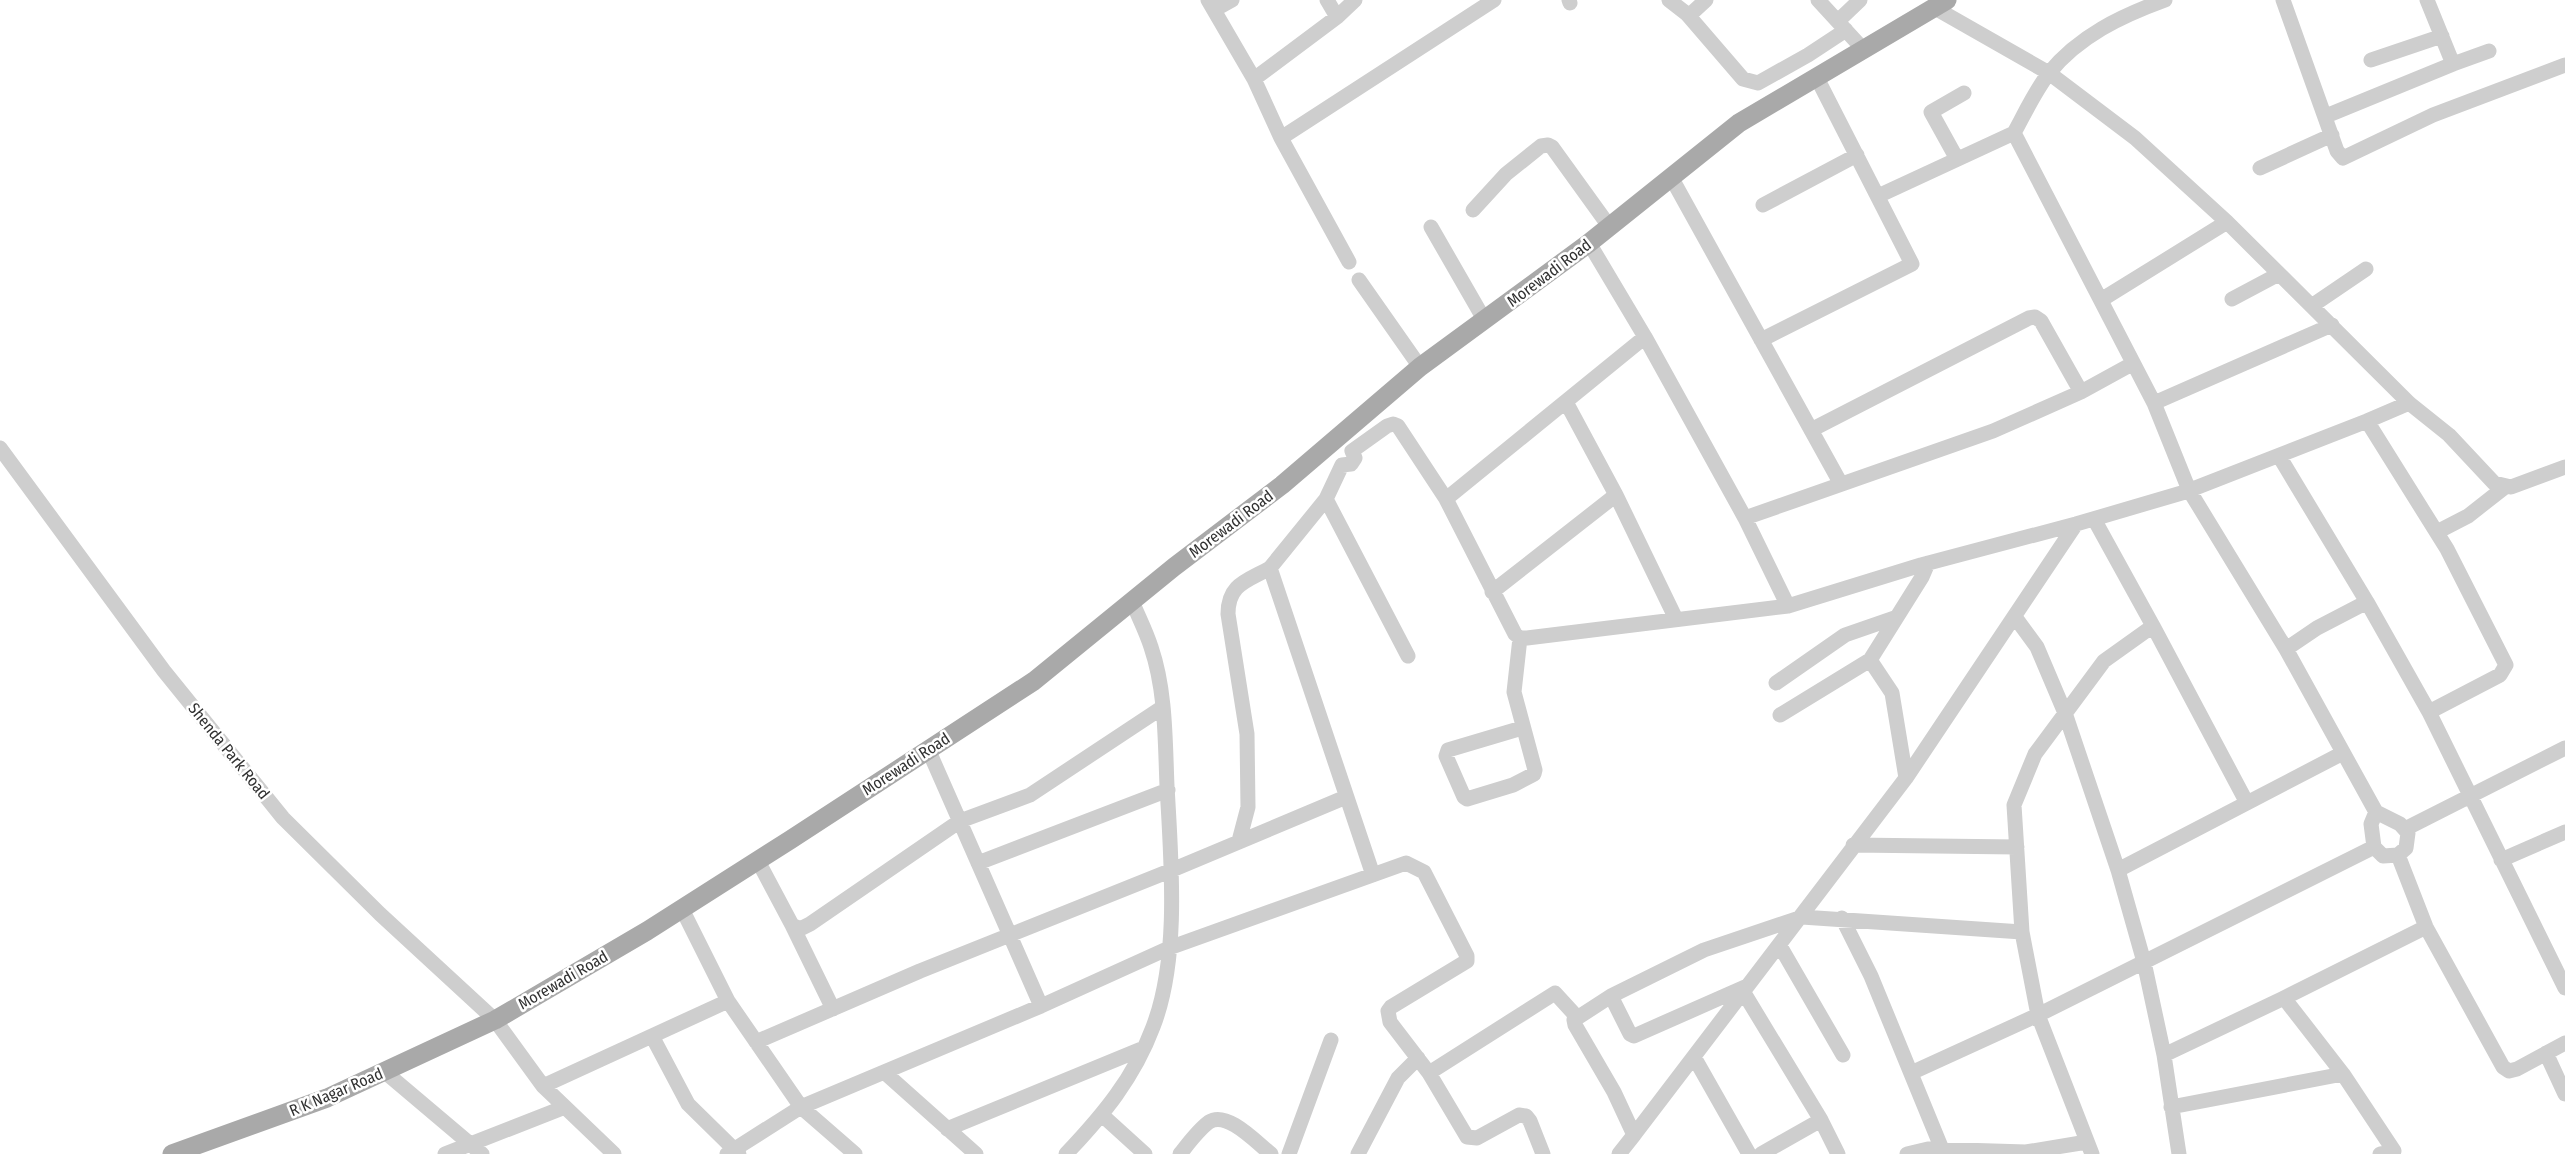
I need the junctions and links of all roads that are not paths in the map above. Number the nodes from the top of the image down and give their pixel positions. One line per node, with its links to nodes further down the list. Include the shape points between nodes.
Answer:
1 (1232, 0): 13 (street)
2 (1327, 0): 15 (street)
3 (1355, 0): 15 (street)
4 (1494, 0): 30 (street)
5 (1669, 0): 14 (street)
6 (1706, 0): 14 (street)
7 (1818, 0): 16 (street)
8 (1860, 0): 16 (street)
9 (2164, 0): 23 (street, via 2102,27)
10 (2283, 0): 27 (street)
11 (2427, 0): 17 (street)
12 (1941, 4): 18 (main road, Morewadi Road); 23 (street)
13 (1211, 5): 25 (street)
14 (1687, 14): 16 (street, via 1743,79 1758,83 1808,55)
15 (1337, 18): 25 (street)
16 (1842, 25): 18 (street)
17 (2442, 36): 20 (street); 21 (street)
18 (1863, 48): 24 (main road, Morewadi Road)
19 (2489, 51): 21 (street)
20 (2371, 60)
21 (2453, 64): 27 (street)
22 (2565, 65): 29 (street, via 2434,115 2343,158)
23 (2049, 73): 28 (street); 38 (street, via 2135,138)
24 (1816, 76): 31 (street); 34 (main road, Morewadi Road, via 1739,123)
25 (1254, 79): 30 (street)
26 (1964, 94): 32 (street, via 1931,112)
27 (2326, 116): 29 (street)
28 (2014, 133): 32 (street); 47 (street)
29 (2332, 136): 33 (street)
30 (1280, 138): 42 (street)
31 (1857, 154): 35 (street); 36 (street)
32 (1956, 160): 35 (street)
33 (2260, 168)
34 (1671, 177): 39 (main road, Morewadi Road); 52 (street)
35 (1878, 196): 52 (street, via 1912,264)
36 (1763, 205)
37 (1473, 210): 39 (street, via 1506,174 1541,146 1548,145)
38 (2227, 222): 44 (street); 47 (street)
39 (1609, 226): 41 (main road, Morewadi Road)
40 (1431, 227): 49 (street)
41 (1589, 243): 49 (main road, Morewadi Road); 51 (street)
42 (1349, 262)
43 (2366, 269): 48 (street)
44 (2279, 274): 46 (street); 48 (street)
45 (1358, 280): 54 (street)
46 (2232, 298)
47 (2101, 300): 53 (street)
48 (2313, 305): 50 (street)
49 (1485, 321): 54 (main road, Morewadi Road)
50 (2332, 324): 57 (street); 58 (street)
51 (1645, 337): 56 (street); 71 (street)
52 (1761, 340): 60 (street)
53 (2132, 364): 55 (street); 57 (street)
54 (1420, 367): 62 (main road, Morewadi Road)
55 (2081, 392): 60 (street, via 2036,317); 65 (street, via 1993,431)
56 (1566, 402): 68 (street); 70 (street)
57 (2154, 403): 67 (street)
58 (2409, 403): 59 (street); 66 (street, via 2449,435 2494,483)
59 (2367, 421): 63 (street); 74 (street)
60 (1811, 430): 65 (street)
61 (0, 448): 137 (street, Shenda Park Road, via 164,671 283,818 380,914)
62 (1341, 454): 69 (street); 70 (street, via 1386,426 1398,426); 78 (main road, Morewadi Road, via 1235,520)
63 (2279, 456): 67 (street); 79 (street)
64 (2565, 467): 66 (street)
65 (1841, 484): 71 (street)
66 (2505, 487): 74 (street, via 2468,516)
67 (2189, 490): 72 (street); 86 (street)
68 (1616, 495): 77 (street); 83 (street)
69 (1326, 499): 76 (street); 87 (street)
70 (1446, 500): 77 (street)
71 (1745, 518): 80 (street)
72 (2094, 519): 73 (street); 84 (street)
73 (2076, 524): 75 (street); 81 (street)
74 (2437, 532): 91 (street, via 2506,665 2500,675)
75 (1928, 563): 80 (street); 82 (street)
76 (1270, 568): 101 (street); 107 (street, via 1235,588 1228,599 1247,734 1248,807)
77 (1492, 592): 85 (street)
78 (1132, 602): 90 (street, via 1151,647); 96 (main road, Morewadi Road, via 1034,681)
79 (2367, 602): 86 (street, via 2317,628); 91 (street)
80 (1788, 606): 83 (street)
81 (2015, 617): 92 (street, via 2037,647); 98 (street)
82 (1898, 618): 88 (street); 89 (street, via 1845,635)
83 (1676, 619): 85 (street)
84 (2153, 626): 92 (street, via 2104,661); 102 (street)
85 (1520, 638): 94 (street, via 1514,692)
86 (2286, 649): 97 (street)
87 (1408, 656)
88 (1870, 660): 93 (street); 98 (street, via 1892,693)
89 (1776, 683)
90 (1164, 707): 99 (street); 104 (street, via 1030,795)
91 (2429, 712): 100 (street)
92 (2065, 713): 109 (street, via 2035,754 2014,805); 116 (street)
93 (1780, 715)
94 (1522, 728): 94 (street, via 1448,750 1446,756 1464,798 1514,785 1534,774)
95 (2565, 748): 100 (street)
96 (928, 749): 104 (street); 112 (main road, Morewadi Road)
97 (2344, 753): 102 (street); 103 (street)
98 (1906, 778): 108 (street)
99 (1168, 790): 114 (street); 115 (street)
100 (2470, 796): 105 (street); 113 (street)
101 (1346, 797): 107 (street); 117 (street)
102 (2247, 803): 116 (street)
103 (2376, 812): 105 (street); 110 (street, via 2371,824)
104 (960, 821): 114 (street); 121 (street, via 810,924 800,929)
105 (2405, 829): 111 (street, via 2408,842)
106 (2565, 832): 113 (street)
107 (1239, 841): 115 (street)
108 (1853, 845): 109 (street); 119 (street)
109 (2017, 847): 123 (street)
110 (2374, 847): 111 (street, via 2383,856); 127 (street)
111 (2398, 856): 122 (street)
112 (758, 860): 118 (main road, Morewadi Road); 121 (street)
113 (2501, 860): 129 (street)
114 (978, 863): 124 (street)
115 (1172, 870): 124 (street); 126 (street)
116 (2118, 870): 127 (street)
117 (1373, 875): 126 (street); 147 (street, via 1406,863 1424,872 1467,956 1464,964 1388,1011 1390,1022)
118 (682, 909): 132 (street); 137 (main road, Morewadi Road)
119 (1802, 917): 120 (street); 125 (street); 130 (street, via 1704,950)
120 (1842, 918): 123 (street); 151 (street)
121 (792, 925): 134 (street)
122 (2426, 927): 131 (street); 143 (street, via 2503,1067 2509,1071 2517,1069)
123 (2022, 932): 135 (street)
124 (1009, 934): 133 (street); 134 (street)
125 (1780, 946): 128 (street); 144 (street)
126 (1169, 948): 133 (street); 142 (street, via 1154,1025)
127 (2144, 962): 135 (street); 145 (street)
128 (1747, 988): 130 (street, via 1634,1036); 146 (street); 159 (street)
129 (2565, 988)
130 (1611, 996): 136 (street)
131 (2284, 998): 145 (street); 152 (street)
132 (728, 1001): 138 (street); 140 (street)
133 (1041, 1006): 149 (street)
134 (833, 1008): 140 (street)
135 (2038, 1015): 151 (street); 163 (street)
136 (1577, 1017): 150 (street, via 1555,993); 161 (street, via 1575,1025 1614,1092)
137 (495, 1020): 148 (main road, R K Nagar Road); 153 (street, Shenda Park Road)
138 (652, 1036): 153 (street); 165 (street, via 688,1104)
139 (1331, 1040): 178 (street)
140 (756, 1042): 155 (street)
141 (2565, 1043): 143 (street)
142 (1144, 1048): 158 (street); 160 (street)
143 (2546, 1053): 154 (street)
144 (1843, 1055)
145 (2164, 1055): 156 (street)
146 (1694, 1057): 161 (street); 182 (street)
147 (1418, 1058): 150 (street); 179 (street, via 1398,1078)
148 (385, 1072): 162 (main road, R K Nagar Road); 164 (street)
149 (884, 1072): 155 (street); 160 (street)
150 (1429, 1073): 180 (street, via 1467,1137 1477,1138 1519,1115 1526,1116)
151 (1911, 1073): 166 (street)
152 (2343, 1074): 156 (street); 168 (street)
153 (543, 1086): 157 (street, Shenda Park Road)
154 (2565, 1094)
155 (802, 1106): 165 (street); 172 (street)
156 (2171, 1106): 186 (street)
157 (565, 1108): 164 (street); 171 (street, Shenda Park Road)
158 (1102, 1115): 174 (street); 175 (street)
159 (1821, 1120): 183 (street); 184 (street)
160 (947, 1129): 173 (street)
161 (1634, 1135): 181 (street)
162 (207, 1148): 169 (main road, R K Nagar Road)
163 (2090, 1148): 167 (street)
164 (477, 1149): 170 (street)
165 (734, 1152)
166 (1944, 1152): 167 (street); 185 (street, via 1928,1149)
167 (2026, 1153)
168 (2390, 1153)
169 (172, 1154)
170 (446, 1154)
171 (614, 1154)
172 (855, 1154)
173 (976, 1154)
174 (1066, 1154)
175 (1145, 1154)
176 (1180, 1154): 177 (street, via 1207,1123 1218,1119 1234,1124)
177 (1271, 1154)
178 (1289, 1154)
179 (1358, 1154)
180 (1543, 1154)
181 (1619, 1154)
182 (1749, 1154)
183 (1761, 1154)
184 (1838, 1154)
185 (1907, 1154)
186 (2179, 1154)

